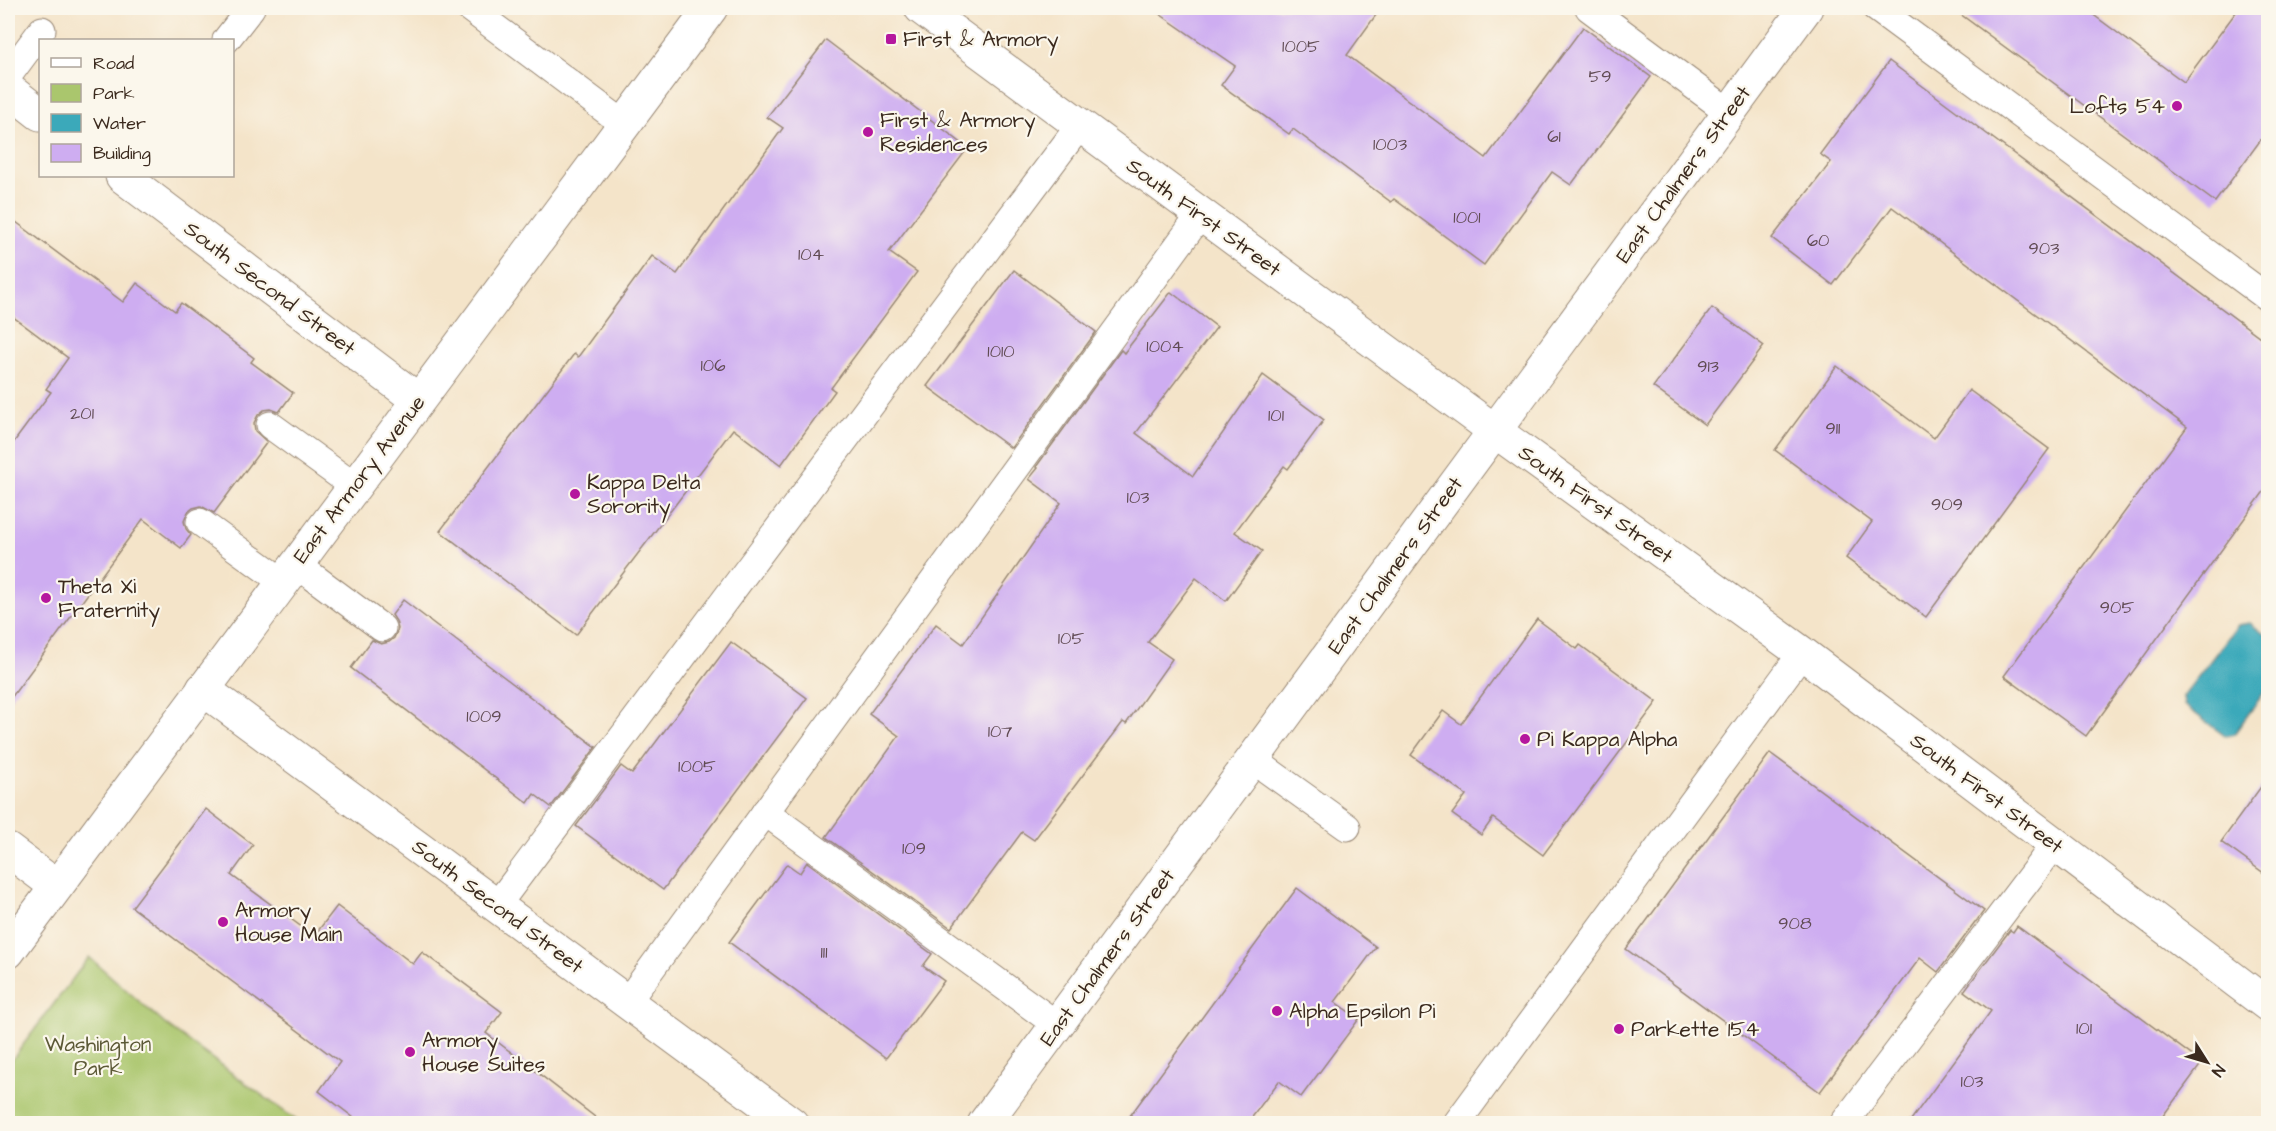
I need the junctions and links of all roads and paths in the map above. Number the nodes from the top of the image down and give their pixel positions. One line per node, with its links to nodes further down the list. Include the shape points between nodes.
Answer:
1 (250, 8): 9 (lane)
2 (469, 8): 14 (lane)
3 (711, 8): 14 (street, East Armory Avenue)
4 (921, 8): 15 (street, South First Street)
5 (1589, 8): 12 (lane)
6 (1806, 8): 12 (street, East Chalmers Street)
7 (1876, 8): 18 (lane)
8 (42, 30): 10 (lane)
9 (227, 39)
10 (8, 76)
11 (8, 90): 13 (street)
12 (1729, 112): 21 (street, East Chalmers Street)
13 (39, 113)
14 (624, 124): 19 (street, East Armory Avenue)
15 (1080, 125): 17 (street, South First Street); 34 (lane)
16 (125, 177): 19 (street, South Second Street)
17 (1201, 214): 21 (street, South First Street); 29 (lane)
18 (2268, 298)
19 (418, 400): 22 (street, East Armory Avenue)
20 (270, 425): 22 (lane)
21 (1495, 431): 26 (street, South First Street); 28 (street, East Chalmers Street)
22 (354, 486): 24 (street, East Armory Avenue)
23 (200, 522): 24 (lane)
24 (290, 573): 25 (lane); 27 (street, East Armory Avenue)
25 (382, 628)
26 (1802, 653): 31 (street, South First Street); 41 (lane)
27 (203, 689): 33 (street, East Armory Avenue); 34 (street, South Second Street)
28 (1252, 759): 30 (lane); 38 (street, East Chalmers Street)
29 (765, 812): 36 (lane); 38 (lane)
30 (1347, 827)
31 (2055, 844): 37 (street, South First Street); 42 (lane)
32 (8, 850): 33 (street)
33 (56, 886): 35 (street, East Armory Avenue)
34 (497, 905): 36 (street, South Second Street)
35 (8, 952)
36 (627, 1002): 39 (street, South Second Street)
37 (2268, 1005)
38 (1056, 1025): 40 (street, East Chalmers Street)
39 (792, 1124)
40 (984, 1124)
41 (1456, 1124)
42 (1843, 1124)

